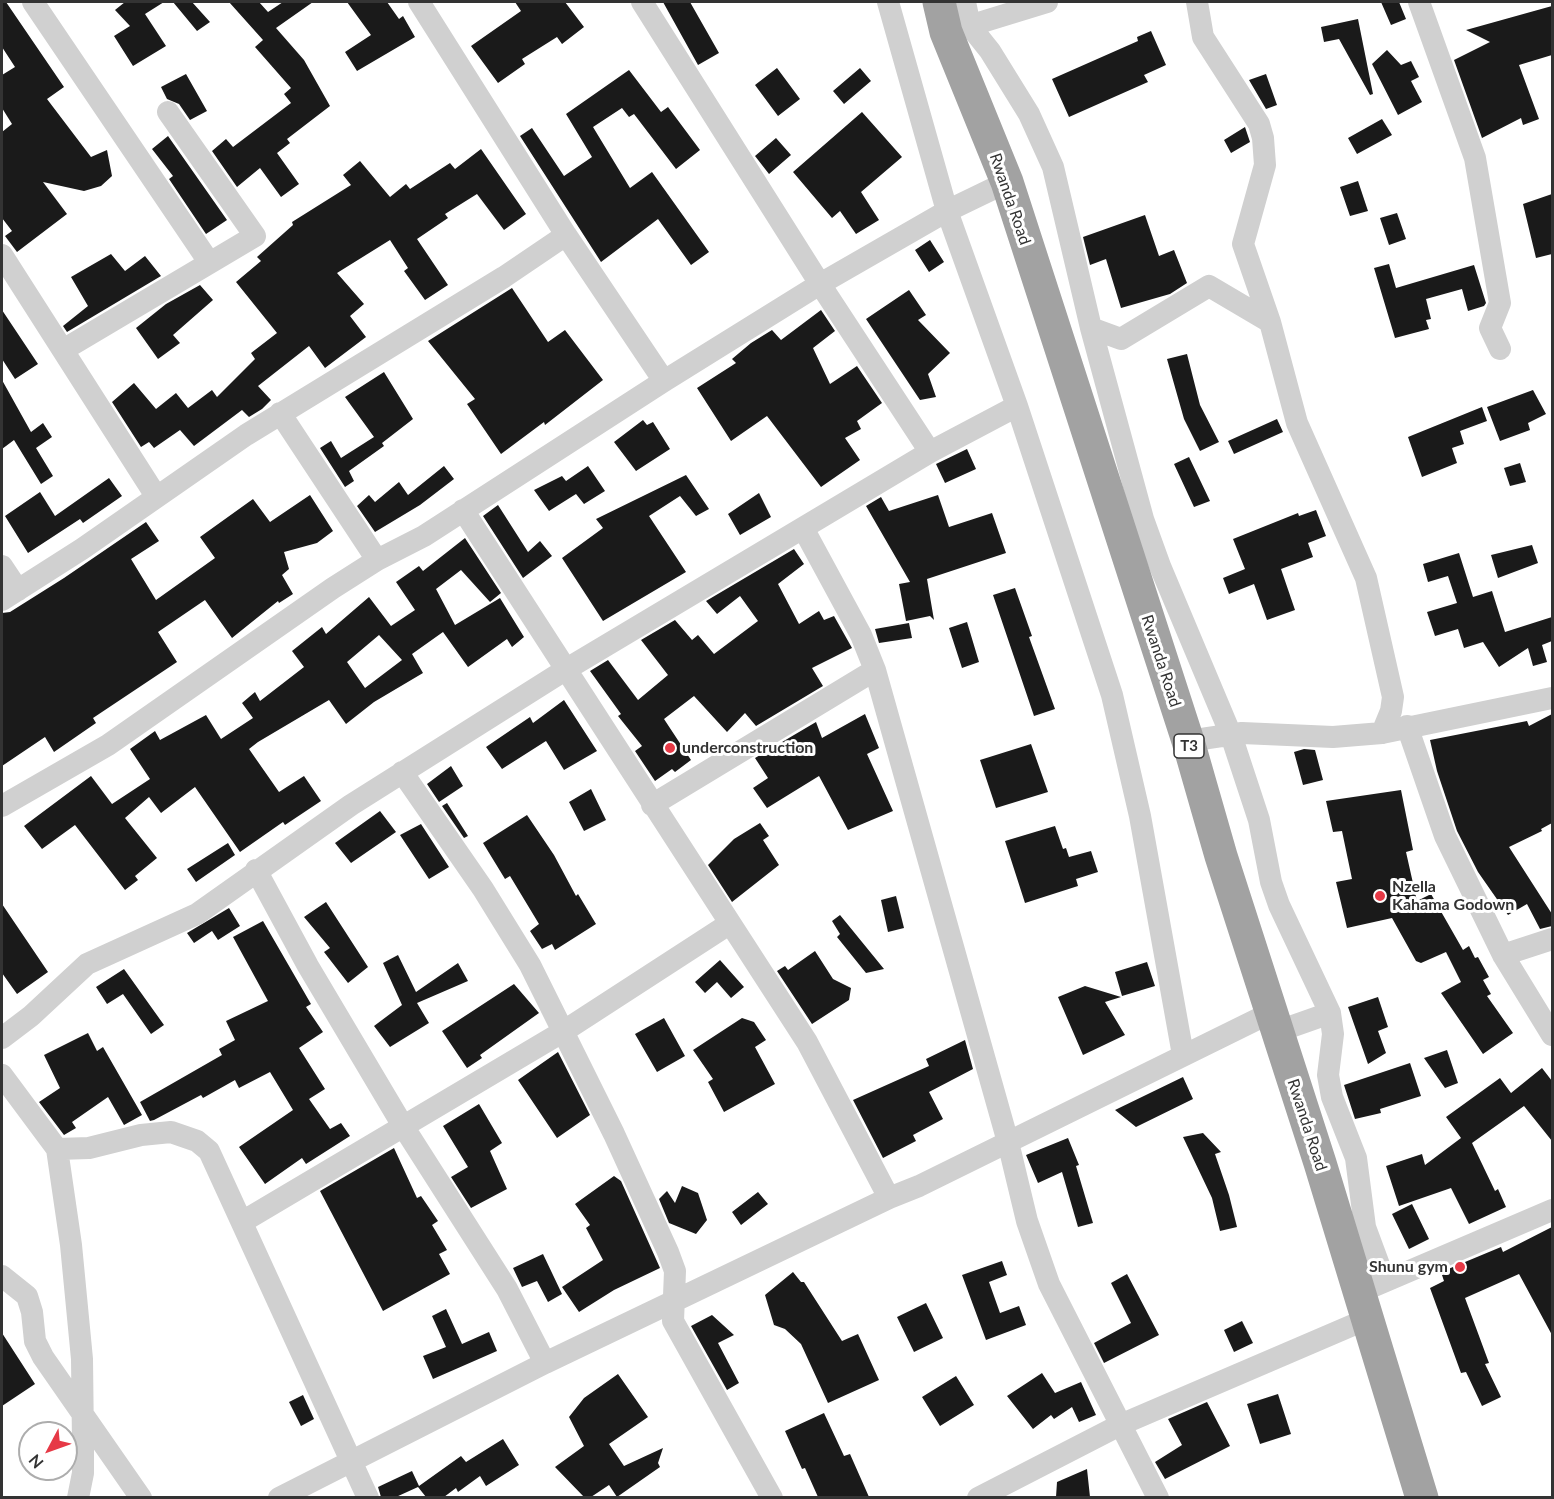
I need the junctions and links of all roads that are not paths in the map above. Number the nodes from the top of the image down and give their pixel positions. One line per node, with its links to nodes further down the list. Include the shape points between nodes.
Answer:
1 (33, 2): 15 (street)
2 (419, 2): 13 (street)
3 (642, 2): 16 (street)
4 (888, 2): 12 (street)
5 (965, 2): 9 (street)
6 (1047, 2): 9 (street)
7 (1197, 2): 17 (street, via 1203,37 1259,124 1263,138 1265,165 1243,244)
8 (1419, 2): 19 (street, via 1475,158 1500,303 1490,328)
9 (952, 20): 11 (highway, Rwanda Road / T3); 18 (street, via 990,51 1042,139 1068,225)
10 (168, 112): 15 (street, via 255,236)
11 (1007, 182): 12 (street); 37 (highway, Rwanda Road / T3)
12 (947, 211): 16 (street); 22 (street)
13 (566, 235): 21 (street); 23 (street)
14 (2, 255): 20 (street)
15 (209, 262): 20 (street)
16 (820, 284): 21 (street); 24 (street)
17 (1270, 322): 18 (street, via 1209,286 1121,339); 35 (street, via 1297,423 1360,561 1374,608 1394,697)
18 (1090, 328): 36 (street, via 1143,519)
19 (1500, 349)
20 (63, 350): 25 (street)
21 (664, 381): 26 (street)
22 (1017, 406): 24 (street); 50 (street, via 1128,754)
23 (280, 413): 25 (street); 28 (street)
24 (930, 452): 27 (street)
25 (156, 496): 30 (street)
26 (464, 510): 28 (street); 31 (street)
27 (803, 528): 31 (street); 32 (street, via 861,635)
28 (377, 560): 40 (street, via 108,746)
29 (2, 566): 30 (street)
30 (10, 595)
31 (565, 670): 38 (street); 39 (street)
32 (875, 670): 39 (street); 53 (street)
33 (1552, 698): 34 (street)
34 (1407, 726): 35 (street); 44 (street, via 1445,836)
35 (1382, 733): 36 (street, via 1333,737)
36 (1231, 735): 37 (street); 45 (street, via 1279,905)
37 (1188, 741): 46 (highway, Rwanda Road / T3)
38 (402, 772): 41 (street); 47 (street, via 483,889 530,965)
39 (652, 805): 42 (street)
40 (2, 806)
41 (256, 870): 49 (street, via 196,914 87,964); 52 (street)
42 (729, 924): 47 (street); 55 (street, via 807,1042)
43 (1552, 939): 44 (street)
44 (1503, 955): 48 (street)
45 (1330, 1013): 46 (street); 59 (street, via 1333,1034 1328,1075 1332,1097 1356,1158)
46 (1273, 1022): 50 (street); 59 (highway, Rwanda Road / T3)
47 (564, 1031): 52 (street); 60 (street, via 668,1252 675,1271)
48 (1552, 1035)
49 (2, 1038)
50 (1183, 1054): 53 (street)
51 (2, 1075): 54 (street)
52 (403, 1126): 57 (street); 61 (street, via 507,1289)
53 (1008, 1142): 55 (street); 63 (street, via 1027,1221 1049,1284)
54 (57, 1149): 57 (street, via 90,1148 171,1132 196,1141 209,1150 217,1164); 62 (street, via 72,1255)
55 (889, 1198): 60 (street)
56 (1552, 1210): 59 (street)
57 (242, 1222): 64 (street)
58 (2, 1276): 62 (street, via 27,1296 35,1341)
59 (1371, 1298): 63 (street); 72 (highway, Rwanda Road / T3)
60 (673, 1302): 61 (street); 69 (street, via 672,1321)
61 (545, 1363): 64 (street)
62 (84, 1413): 65 (street, via 83,1473); 66 (street)
63 (1120, 1425): 70 (street); 71 (street)
64 (352, 1460): 67 (street); 68 (street)
65 (78, 1497)
66 (141, 1497)
67 (279, 1497)
68 (368, 1497)
69 (772, 1497)
70 (978, 1497)
71 (1158, 1497)
72 (1422, 1497)

